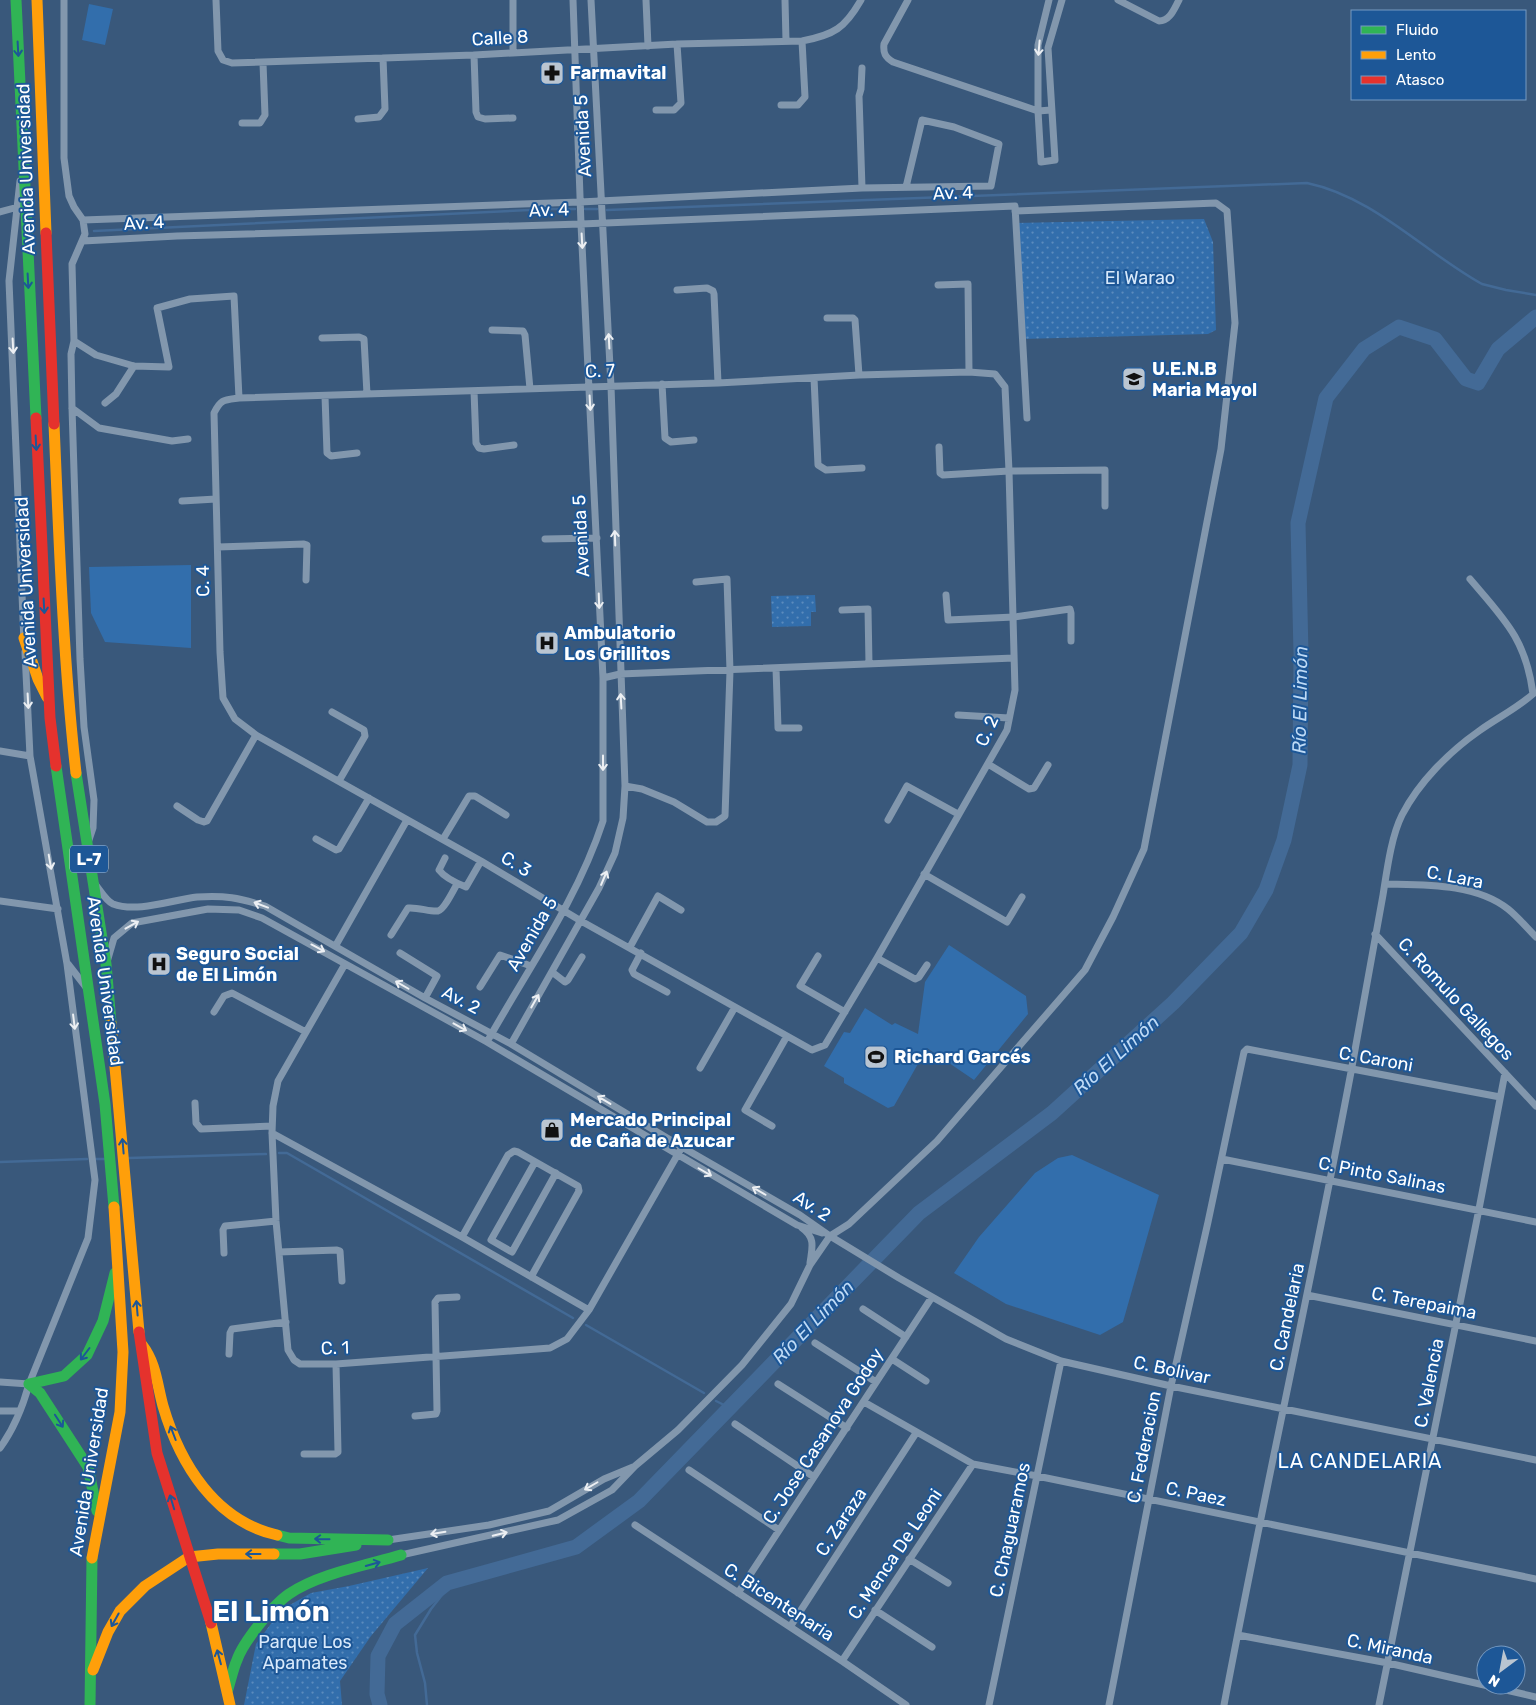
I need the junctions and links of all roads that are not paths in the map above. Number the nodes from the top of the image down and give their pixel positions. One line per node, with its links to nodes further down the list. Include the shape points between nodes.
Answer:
1 (16, 0): 34 (main road, Avenida Universidad / L-7, one-way to 34)
2 (37, 0): 117 (main road, Avenida Universidad / L-7, via 61,590 70,719)
3 (64, 0): 42 (street, via 64,158 69,196)
4 (216, 0): 25 (street, Calle 8, via 218,51 223,60)
5 (513, 0): 22 (street)
6 (573, 0): 20 (street, Avenida 5)
7 (591, 0): 21 (street, Avenida 5)
8 (646, 0): 19 (street)
9 (785, 0): 16 (street)
10 (861, 0): 17 (street, Calle 8, via 838,30)
11 (908, 0): 30 (street, via 884,44 883,50 888,59)
12 (1049, 0): 30 (street, one-way to 30, via 1038,45)
13 (1062, 0): 29 (street, via 1048,48)
14 (1118, 0): 15 (street, via 1153,19 1164,21)
15 (1179, 0)
16 (786, 41): 17 (street, Calle 8); 18 (street, Calle 8)
17 (802, 41): 27 (street, via 805,97 798,104)
18 (677, 44): 19 (street, Calle 8); 28 (street, via 681,103 674,110)
19 (648, 46): 21 (street, Calle 8)
20 (574, 49): 21 (street, Calle 8); 22 (street, Calle 8); 38 (street, Avenida 5)
21 (593, 49): 37 (street, Avenida 5)
22 (513, 52): 23 (street, Calle 8)
23 (474, 54): 24 (street, Calle 8); 32 (street, via 478,117)
24 (383, 58): 25 (street, Calle 8); 31 (street, via 385,109 379,117)
25 (263, 63): 33 (street, via 265,115 260,123)
26 (862, 68): 36 (street, via 859,96)
27 (781, 105)
28 (656, 110)
29 (1051, 110): 30 (street); 30 (street, via 1055,160 1041,162)
30 (1038, 111)
31 (358, 118)
32 (513, 118)
33 (242, 123)
34 (22, 141): 39 (street, Avenida Universidad / L-7); 97 (main road, Avenida Universidad / L-7, one-way to 97)
35 (906, 187): 35 (street, Av. 4, via 922,120 954,127 999,144 991,186); 36 (street, Av. 4)
36 (862, 188): 37 (street, Av. 4)
37 (602, 200): 38 (street, Av. 4); 43 (street, Avenida 5)
38 (580, 202): 42 (street, Av. 4); 44 (street, Avenida 5)
39 (18, 207): 41 (street); 89 (street, Avenida Universidad / L-7, one-way to 89, via 9,281)
40 (1015, 208): 43 (street, Av. 4); 69 (street); 178 (street, Av. 4, via 1216,203 1226,212 1235,324 1221,449 1144,849 1113,918 1085,970 937,1141 849,1224)
41 (0, 212)
42 (83, 220): 45 (street, Avenida Universidad / L-7)
43 (603, 222): 44 (street, Av. 4); 59 (street, Avenida 5, one-way to 43)
44 (581, 224): 45 (street, Av. 4); 60 (street, Avenida 5, one-way to 60)
45 (83, 241): 51 (street, Avenida Universidad / L-7, via 72,264)
46 (938, 284): 53 (street, via 968,284)
47 (677, 290): 57 (street, via 707,288 713,291)
48 (827, 318): 55 (street, via 855,320)
49 (492, 330): 61 (street, via 523,331)
50 (322, 338): 63 (street, via 364,339)
51 (74, 341): 52 (street, via 96,355); 67 (street, Avenida Universidad / L-7, via 71,354)
52 (134, 366): 65 (street, via 169,367 157,308 190,299 234,296); 66 (street, via 116,394)
53 (969, 372): 54 (street, C. 7); 55 (street, C. 7)
54 (995, 374): 76 (street, C. 2, via 1005,387)
55 (859, 375): 56 (street, C. 7)
56 (814, 378): 57 (street, C. 7); 75 (street, via 818,464 826,470)
57 (718, 383): 58 (street, C. 7)
58 (662, 384): 59 (street, C. 7); 71 (street, via 665,438 671,442)
59 (611, 386): 60 (street, C. 7); 95 (street, Avenida 5, one-way to 59)
60 (589, 387): 61 (street, C. 7); 80 (street, Avenida 5, one-way to 80)
61 (530, 389): 62 (street, C. 7)
62 (474, 391): 63 (street, C. 7); 72 (street, via 476,443 479,448)
63 (367, 394): 64 (street, C. 7)
64 (325, 396): 65 (street, C. 7); 74 (street, via 327,453 332,456)
65 (240, 398): 68 (street, C. 7, via 224,400)
66 (105, 402)
67 (72, 408): 70 (street, via 99,428 172,441); 117 (street, Avenida Universidad / L-7, via 83,708 94,800 93,828)
68 (214, 413): 77 (street, C. 4)
69 (1027, 418)
70 (188, 439)
71 (694, 440)
72 (514, 445)
73 (939, 447): 76 (street, via 940,472 943,475)
74 (357, 453)
75 (862, 468)
76 (1009, 471): 79 (street, via 1105,470); 88 (street, C. 2)
77 (216, 499): 78 (street); 82 (street, C. 4)
78 (182, 501)
79 (1105, 506)
80 (597, 538): 81 (street); 96 (street, Avenida 5, one-way to 96)
81 (545, 540)
82 (218, 547): 84 (street, via 307,545); 102 (street, C. 4, via 223,698 235,719)
83 (1470, 579): 123 (street, via 1509,624 1522,648 1533,694 1462,743 1417,793 1402,816)
84 (306, 580)
85 (696, 582): 94 (street, via 726,579)
86 (946, 595): 88 (street, via 948,620)
87 (842, 610): 92 (street, via 868,609)
88 (1014, 616): 90 (street, via 1070,609); 91 (street, C. 2)
89 (24, 638): 97 (main road); 104 (street, Avenida Universidad / L-7, one-way to 104)
90 (1071, 641)
91 (1014, 658): 92 (street); 100 (street, C. 2, via 1015,690)
92 (869, 664): 93 (street)
93 (776, 668): 94 (street); 101 (street, via 778,728)
94 (730, 671): 95 (street); 108 (street, via 725,816 716,822 707,822 674,802)
95 (620, 674): 96 (street); 108 (street, Avenida 5, one-way to 95)
96 (603, 678): 128 (street, Avenida 5, one-way to 128, via 603,821)
97 (49, 701): 148 (main road, Avenida Universidad / L-7, via 59,796)
98 (332, 712): 107 (street, via 364,730 365,736)
99 (958, 715): 100 (street)
100 (1009, 718): 105 (street, C. 2, via 1007,730)
101 (799, 728)
102 (256, 735): 107 (street, C. 3); 110 (street, via 207,821 198,820)
103 (0, 751): 104 (street)
104 (30, 756): 126 (street, Avenida Universidad / L-7, one-way to 126)
105 (988, 764): 106 (street, via 1029,789 1034,788); 112 (street, C. 2)
106 (1048, 765)
107 (339, 781): 109 (street, C. 3)
108 (624, 786): 129 (street, Avenida 5, one-way to 108, via 615,853 623,818)
109 (369, 798): 113 (street, C. 3); 115 (street, via 339,849)
110 (177, 806)
111 (506, 814): 116 (street, via 475,796 469,796)
112 (958, 814): 114 (street, via 907,786); 120 (street, C. 2)
113 (407, 820): 116 (street, C. 3); 133 (street)
114 (888, 820)
115 (316, 839)
116 (443, 839): 119 (street, C. 3)
117 (86, 846): 121 (main road, Avenida Universidad / L-7)
118 (445, 858): 122 (street, via 439,870)
119 (481, 861): 122 (street, via 466,887); 128 (street, C. 3)
120 (924, 874): 124 (street, via 1007,922); 139 (street, C. 2)
121 (94, 883): 133 (street, Av. 2, one-way to 121, via 265,906 238,897 196,898 129,908 111,903); 141 (main road, Avenida Universidad / L-7)
122 (457, 884): 131 (street, via 438,911 408,908)
123 (1385, 884): 130 (street); 132 (street, C. Lara, via 1416,884 1475,893 1508,909)
124 (1022, 896)
125 (0, 901): 126 (street)
126 (58, 909): 140 (street, Avenida Universidad / L-7)
127 (681, 910): 134 (street, via 658,896)
128 (564, 911): 129 (street, C. 3); 144 (street, Avenida 5)
129 (581, 920): 134 (street, C. 3); 145 (street, Avenida 5)
130 (1375, 934): 161 (street, C. Candelaria); 162 (street, C. Romulo Gallegos)
131 (391, 935)
132 (1536, 937)
133 (336, 945): 149 (street, Av. 2, one-way to 133)
134 (630, 947): 136 (street, C. 3)
135 (400, 953): 149 (street, via 437,976)
136 (641, 954): 147 (street, via 632,970 634,974); 150 (street, C. 3)
137 (818, 956): 152 (street, via 800,986)
138 (582, 957): 145 (street, via 566,982)
139 (877, 958): 143 (street, via 915,979); 152 (street, C. 2)
140 (67, 964): 148 (street); 205 (street, Avenida Universidad / L-7, one-way to 205, via 94,1180 88,1238)
141 (106, 964): 142 (street, Av. 2, one-way to 142, via 114,938 132,922 208,909 239,910 262,918); 195 (main road, Avenida Universidad / L-7, one-way to 141)
142 (345, 964): 153 (street, C. 1); 156 (street, Av. 2, one-way to 156)
143 (927, 965)
144 (532, 966): 146 (street, via 500,955); 154 (street, Avenida 5)
145 (552, 972): 157 (street, Avenida 5, one-way to 145)
146 (480, 987)
147 (667, 992)
148 (90, 993): 182 (main road, Avenida Universidad / L-7, via 105,1104)
149 (425, 998): 154 (street, Av. 2)
150 (735, 1007): 155 (street, C. 3); 160 (street)
151 (214, 1012): 153 (street, via 224,996 232,993)
152 (845, 1012): 158 (street, C. 2, via 825,1045)
153 (306, 1032): 167 (street, C. 1, via 278,1082)
154 (492, 1033): 156 (street, Avenida 5); 157 (street, Av. 2)
155 (787, 1036): 158 (street, C. 3); 166 (street, via 745,1110)
156 (487, 1042): 169 (street, Av. 2)
157 (512, 1044): 168 (street, Av. 2, one-way to 157)
158 (812, 1050)
159 (1247, 1050): 161 (street, C. Caroni); 170 (street, C. Federacion)
160 (700, 1068)
161 (1352, 1070): 163 (street, C. Caroni); 173 (street, C. Candelaria)
162 (1505, 1073): 163 (street, C. Valencia); 165 (street, C. Romulo Gallegos)
163 (1500, 1096): 174 (street, C. Valencia)
164 (194, 1103): 167 (street, via 196,1124 200,1129)
165 (1536, 1106)
166 (772, 1126)
167 (272, 1130): 175 (street, C. 1); 179 (street)
168 (682, 1146): 169 (street, C. 1); 178 (street, Av. 2, one-way to 168)
169 (677, 1155): 177 (street, Av. 2, one-way to 177); 190 (street, C. 1)
170 (1222, 1159): 173 (street, C. Pinto Salinas); 207 (street, C. Federacion)
171 (535, 1162): 172 (street); 172 (street, via 491,1240 512,1252); 179 (street, via 518,1152 508,1154)
172 (556, 1173): 184 (street, via 578,1186 579,1191)
173 (1330, 1181): 174 (street, C. Pinto Salinas); 186 (street, C. Candelaria)
174 (1480, 1209): 176 (street, C. Pinto Salinas); 192 (street, C. Valencia)
175 (276, 1221): 180 (street, C. 1); 181 (street, via 226,1226 223,1230)
176 (1536, 1222)
177 (797, 1225): 178 (street, Av. 2); 183 (street, via 812,1239)
178 (830, 1236): 183 (street); 188 (street, C. Bolivar)
179 (462, 1237): 184 (street)
180 (279, 1252): 185 (street, via 340,1251); 191 (street, C. 1)
181 (224, 1253)
182 (118, 1259): 205 (main road, one-way to 205, via 103,1321 87,1355 64,1376); 226 (main road, Avenida Universidad / L-7, via 123,1352 120,1412)
183 (810, 1265): 221 (street, via 791,1304 742,1365 678,1430)
184 (531, 1277): 190 (street)
185 (342, 1280)
186 (1307, 1295): 192 (street, C. Terepaima); 209 (street, C. Candelaria)
187 (457, 1297): 198 (street, via 438,1298 435,1302)
188 (932, 1297): 193 (street, C. Jose Casanova Godoy); 200 (street, C. Bolivar, via 1006,1339)
189 (863, 1309): 193 (street)
190 (589, 1310): 198 (street, C. 1, via 567,1339 550,1348)
191 (286, 1322): 197 (street, via 232,1329); 201 (street, C. 1, via 288,1350 294,1360 300,1364)
192 (1456, 1325): 194 (street, C. Terepaima); 216 (street, C. Valencia)
193 (906, 1336): 199 (street, C. Jose Casanova Godoy)
194 (1536, 1341)
195 (140, 1342): 230 (main road, one-way to 195, via 289,1538 246,1525 218,1505 197,1482 180,1450 164,1409 151,1357); 233 (main road, Avenida Universidad / L-7, one-way to 195, via 157,1453)
196 (815, 1343): 204 (street)
197 (229, 1354)
198 (436, 1356): 201 (street, C. 1); 212 (street, via 436,1414)
199 (892, 1359): 202 (street); 204 (street, C. Jose Casanova Godoy)
200 (1060, 1361): 207 (street, C. Bolivar); 224 (street, C. Chaguaramos)
201 (336, 1364): 218 (street, via 338,1452)
202 (926, 1381)
203 (0, 1382): 205 (street)
204 (876, 1382): 208 (street, C. Jose Casanova Godoy)
205 (29, 1384): 210 (street, Avenida Universidad); 226 (main road, one-way to 226, via 40,1393 88,1467)
206 (778, 1384): 214 (street)
207 (1171, 1386): 209 (street, C. Bolivar); 225 (street, C. Federacion)
208 (864, 1402): 214 (street, C. Jose Casanova Godoy); 215 (street, C. Paez)
209 (1283, 1408): 216 (street, C. Bolivar); 227 (street, C. Candelaria)
210 (19, 1410): 211 (street); 217 (street, Avenida Universidad)
211 (0, 1411)
212 (415, 1416)
213 (735, 1424): 223 (street)
214 (847, 1428): 223 (street, C. Jose Casanova Godoy)
215 (916, 1433): 220 (street, C. Paez); 239 (street, C. Zaraza)
216 (1433, 1439): 219 (street, C. Bolivar); 231 (street, C. Valencia)
217 (0, 1448)
218 (304, 1454)
219 (1536, 1460)
220 (973, 1464): 224 (street, C. Paez); 234 (street, C. Menca De Leoni)
221 (636, 1466): 230 (street, one-way to 230, via 604,1479 549,1511 489,1525); 232 (street, one-way to 221, via 558,1520 612,1490)
222 (689, 1470): 229 (street)
223 (814, 1476): 229 (street, C. Jose Casanova Godoy)
224 (1037, 1476): 225 (street, C. Paez); 250 (street, C. Chaguaramos)
225 (1148, 1499): 227 (street, C. Paez); 251 (street, C. Federacion)
226 (98, 1516): 244 (main road, Avenida Universidad / L-7, via 92,1556)
227 (1260, 1522): 231 (street, C. Paez); 240 (street, C. Candelaria)
228 (635, 1526): 237 (street, C. Bicentenaria)
229 (779, 1530): 237 (street, C. Jose Casanova Godoy)
230 (388, 1540): 233 (main road, one-way to 233, via 300,1554)
231 (1411, 1554): 235 (street, C. Paez); 243 (street, C. Valencia)
232 (401, 1555): 245 (main road, one-way to 232, via 237,1658 276,1605 289,1594 330,1576)
233 (189, 1557): 244 (main road, one-way to 244, via 145,1586 120,1611); 245 (main road, Avenida Universidad / L-7, one-way to 233, via 208,1612)
234 (909, 1559): 236 (street); 238 (street, C. Menca De Leoni)
235 (1536, 1579)
236 (948, 1583)
237 (738, 1592): 239 (street, C. Bicentenaria)
238 (875, 1610): 241 (street); 242 (street, C. Menca De Leoni)
239 (790, 1627): 242 (street, C. Bicentenaria)
240 (1238, 1634): 243 (street, C. Miranda); 252 (street, C. Candelaria)
241 (932, 1647)
242 (842, 1661): 249 (street, C. Bicentenaria)
243 (1388, 1663): 246 (street, C. Miranda); 253 (street, C. Valencia)
244 (90, 1677): 247 (main road, Avenida Universidad / L-7)
245 (228, 1691): 248 (main road, Avenida Universidad / L-7)
246 (1536, 1697)
247 (90, 1705)
248 (230, 1705)
249 (906, 1705)
250 (989, 1705)
251 (1109, 1705)
252 (1224, 1705)
253 (1379, 1705)

